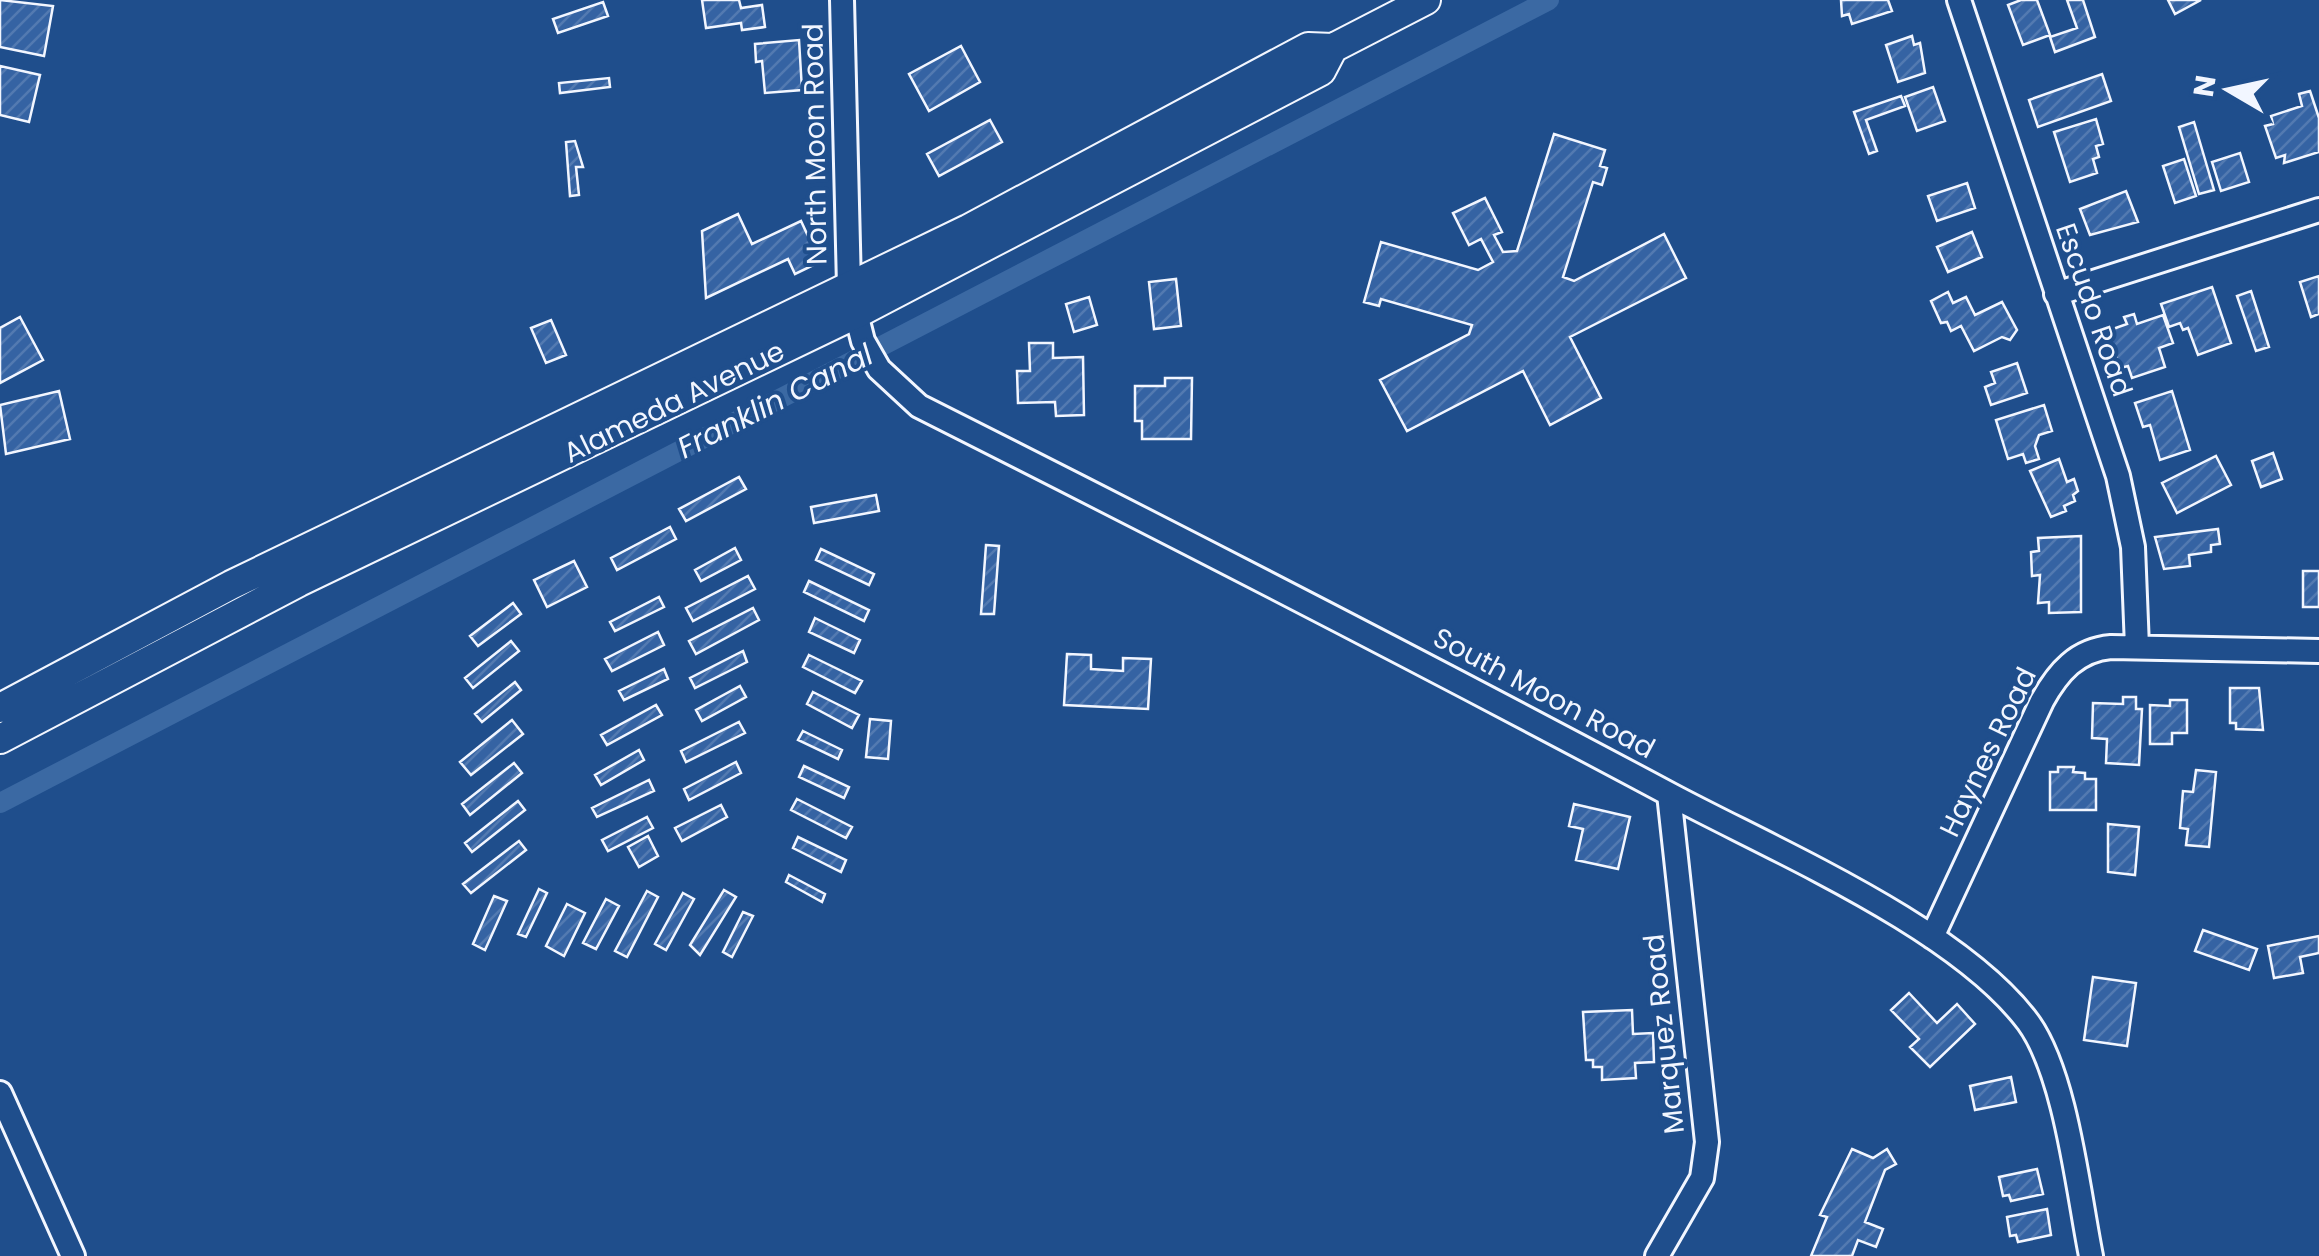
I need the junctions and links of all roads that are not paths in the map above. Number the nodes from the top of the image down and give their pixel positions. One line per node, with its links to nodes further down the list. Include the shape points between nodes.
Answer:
1 (842, 0): 6 (street, North Moon Road)
2 (1426, 0): 4 (main road, Alameda Avenue)
3 (1959, 0): 7 (street, Escudo Road)
4 (1334, 48): 6 (main road, Alameda Avenue, via 1308,47); 8 (main road, Alameda Avenue, via 1320,71)
5 (2319, 210): 7 (street)
6 (849, 286): 8 (street, South Moon Road); 11 (main road, Alameda Avenue, via 231,585)
7 (2056, 294): 9 (street, Escudo Road, via 2127,514)
8 (858, 322): 12 (main road, Alameda Avenue, via 316,574); 13 (street, South Moon Road, via 879,370 919,406)
9 (2137, 647): 10 (street, Haynes Road); 14 (street, Haynes Road, via 2094,649 2052,682)
10 (2319, 651)
11 (0, 708)
12 (0, 739)
13 (1669, 794): 14 (street, South Moon Road); 18 (street, Marquez Road, via 1706,1142 1702,1178)
14 (1932, 936): 19 (street, South Moon Road, via 1998,987 2041,1042)
15 (0, 1093): 16 (street)
16 (7, 1130): 17 (street)
17 (73, 1256)
18 (1657, 1256)
19 (2091, 1256)

